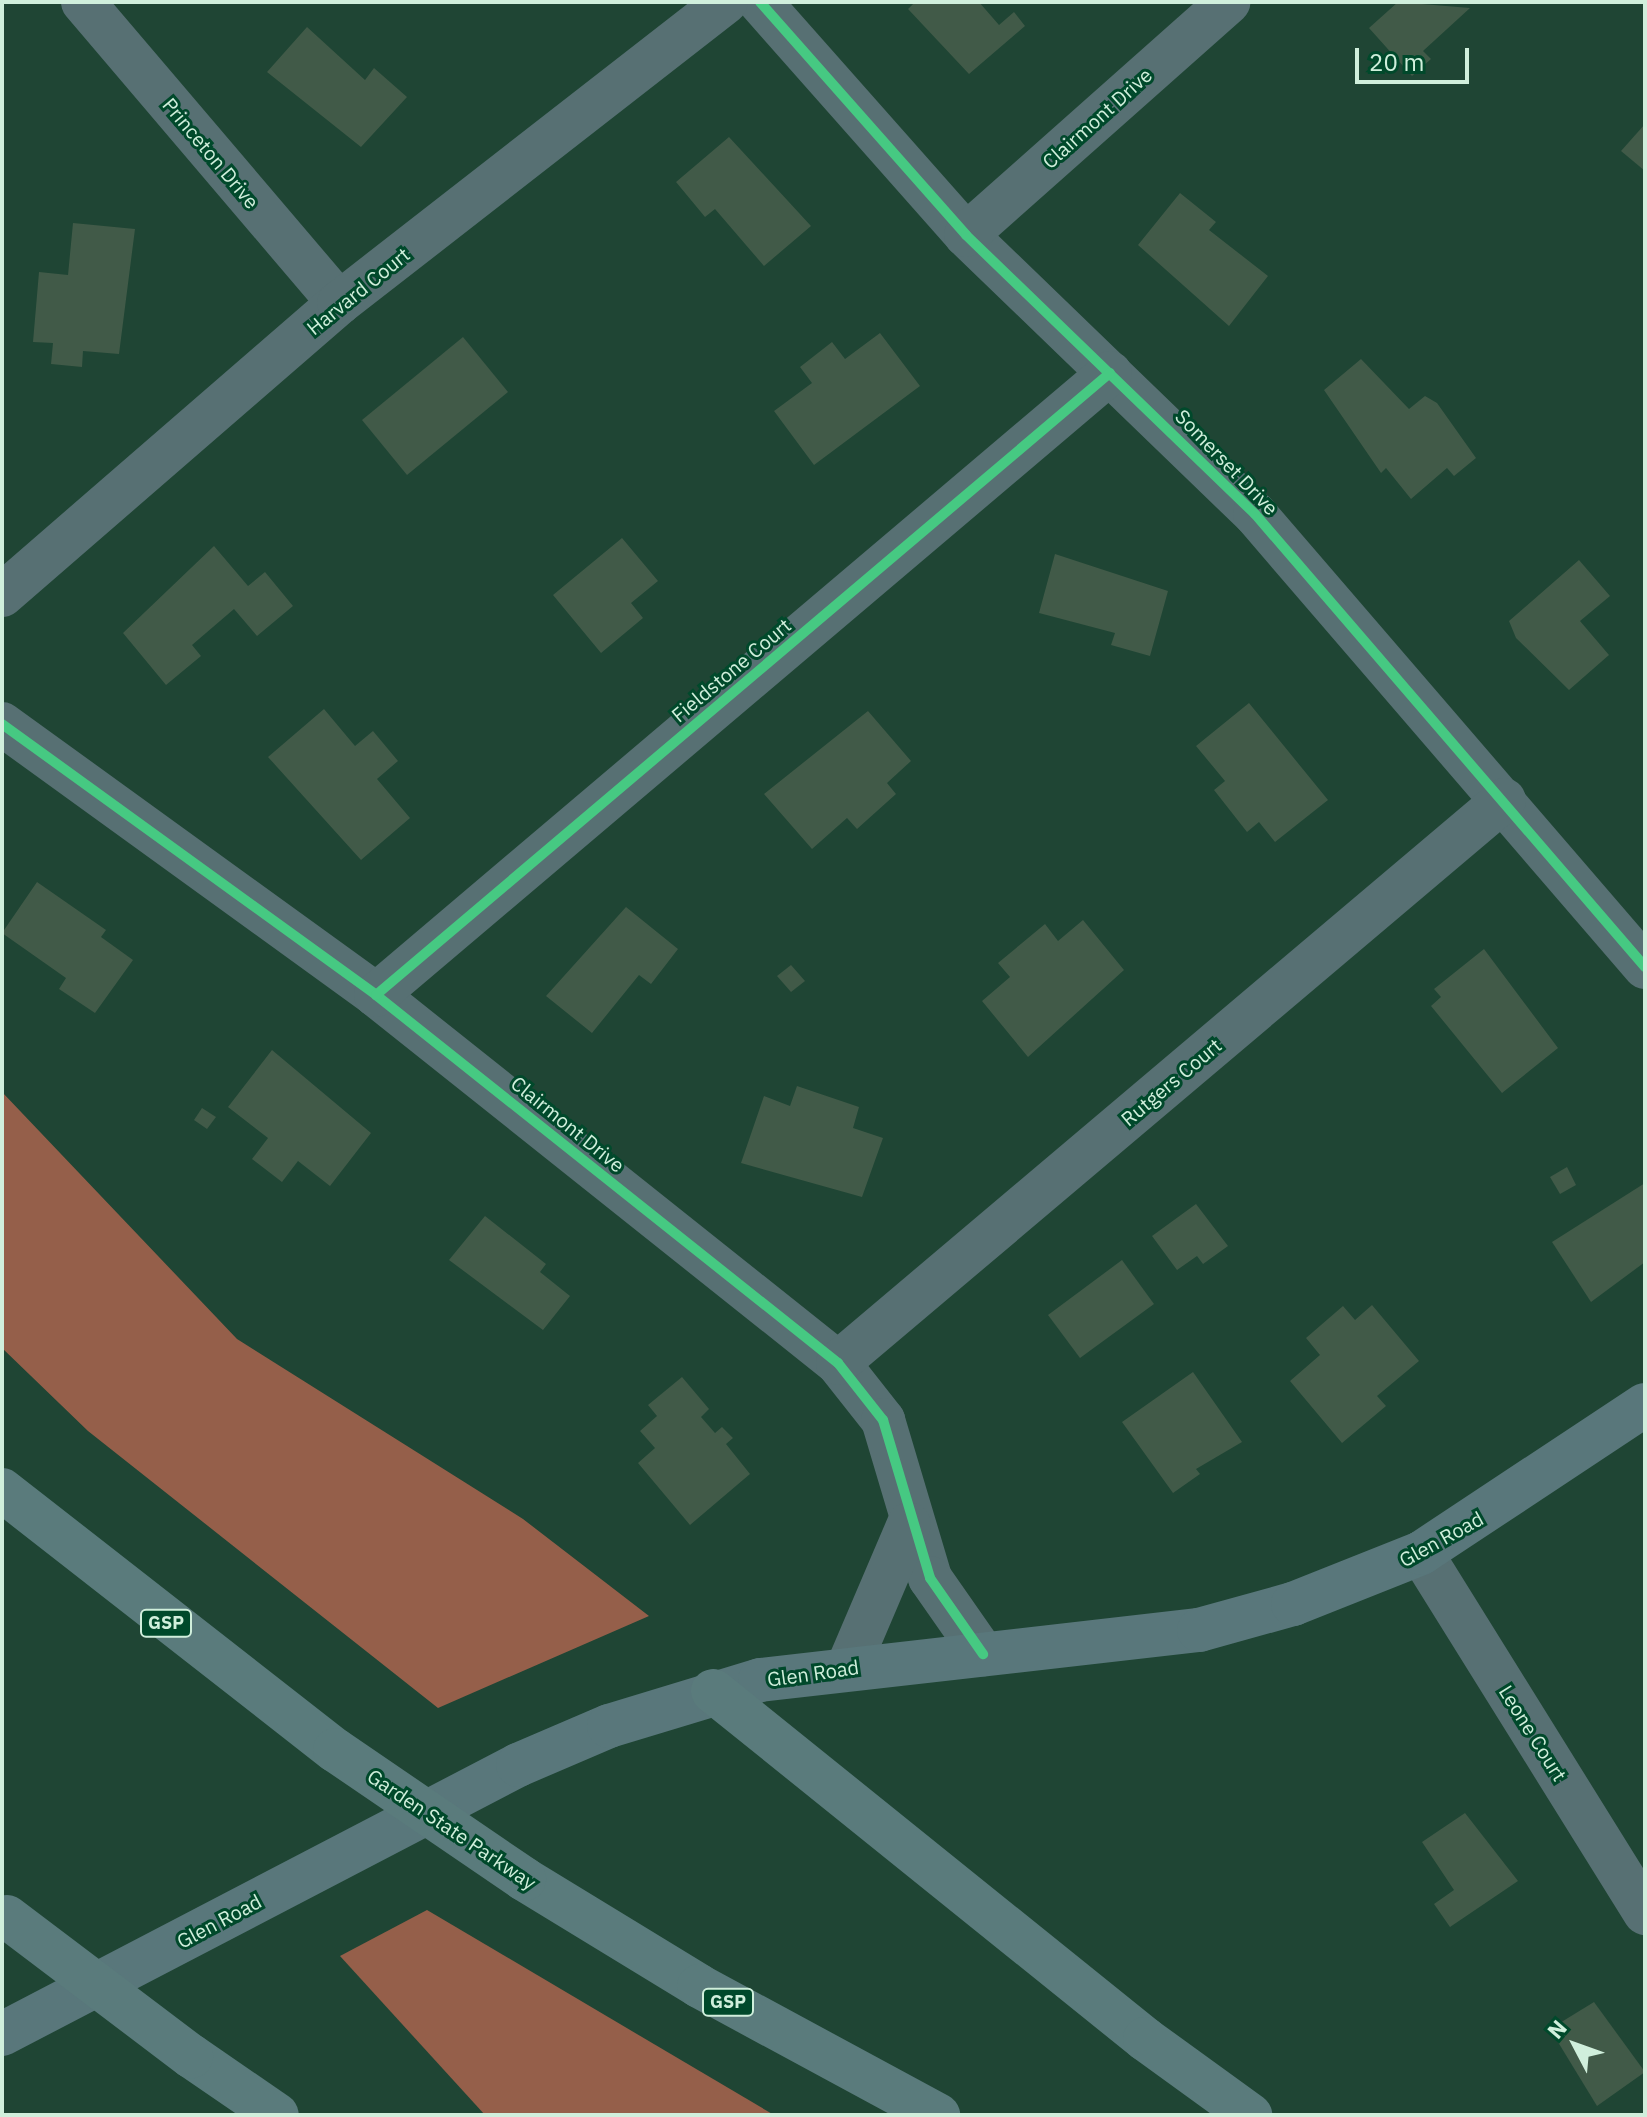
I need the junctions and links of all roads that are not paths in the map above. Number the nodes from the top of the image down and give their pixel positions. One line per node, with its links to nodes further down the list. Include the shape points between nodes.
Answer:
1 (83, 2): 6 (street, Princeton Drive)
2 (726, 2): 6 (street, Harvard Court)
3 (760, 2): 5 (street, Somerset Drive)
4 (1228, 2): 5 (street, Clairmont Drive)
5 (966, 235): 7 (street, Somerset Drive)
6 (339, 303): 8 (street, Harvard Court)
7 (1110, 373): 10 (street, Somerset Drive, via 1255,514); 12 (street, Fieldstone Court)
8 (2, 595)
9 (2, 724): 12 (street, Clairmont Drive)
10 (1504, 800): 11 (street, Somerset Drive); 13 (street, Rutgers Court)
11 (1645, 967)
12 (376, 995): 13 (street, Clairmont Drive)
13 (838, 1363): 16 (street, Clairmont Drive, via 872,1401 894,1443)
14 (1645, 1405): 17 (main road, Glen Road)
15 (2, 1490): 25 (highway, Garden State Parkway / GSP, bridge, via 335,1750 524,1879 699,1986)
16 (909, 1524): 18 (street, Clairmont Drive, via 940,1597); 19 (street)
17 (1421, 1553): 18 (main road, Glen Road, via 1333,1591 1199,1630); 21 (street, Leone Court)
18 (983, 1654): 19 (main road, Glen Road)
19 (848, 1667): 20 (main road, Glen Road)
20 (713, 1691): 23 (main road, Glen Road, via 518,1765); 26 (highway, via 1145,2039)
21 (1645, 1913)
22 (4, 1915): 24 (highway, bridge)
23 (2, 2034)
24 (277, 2115)
25 (938, 2115)
26 (1250, 2115)

